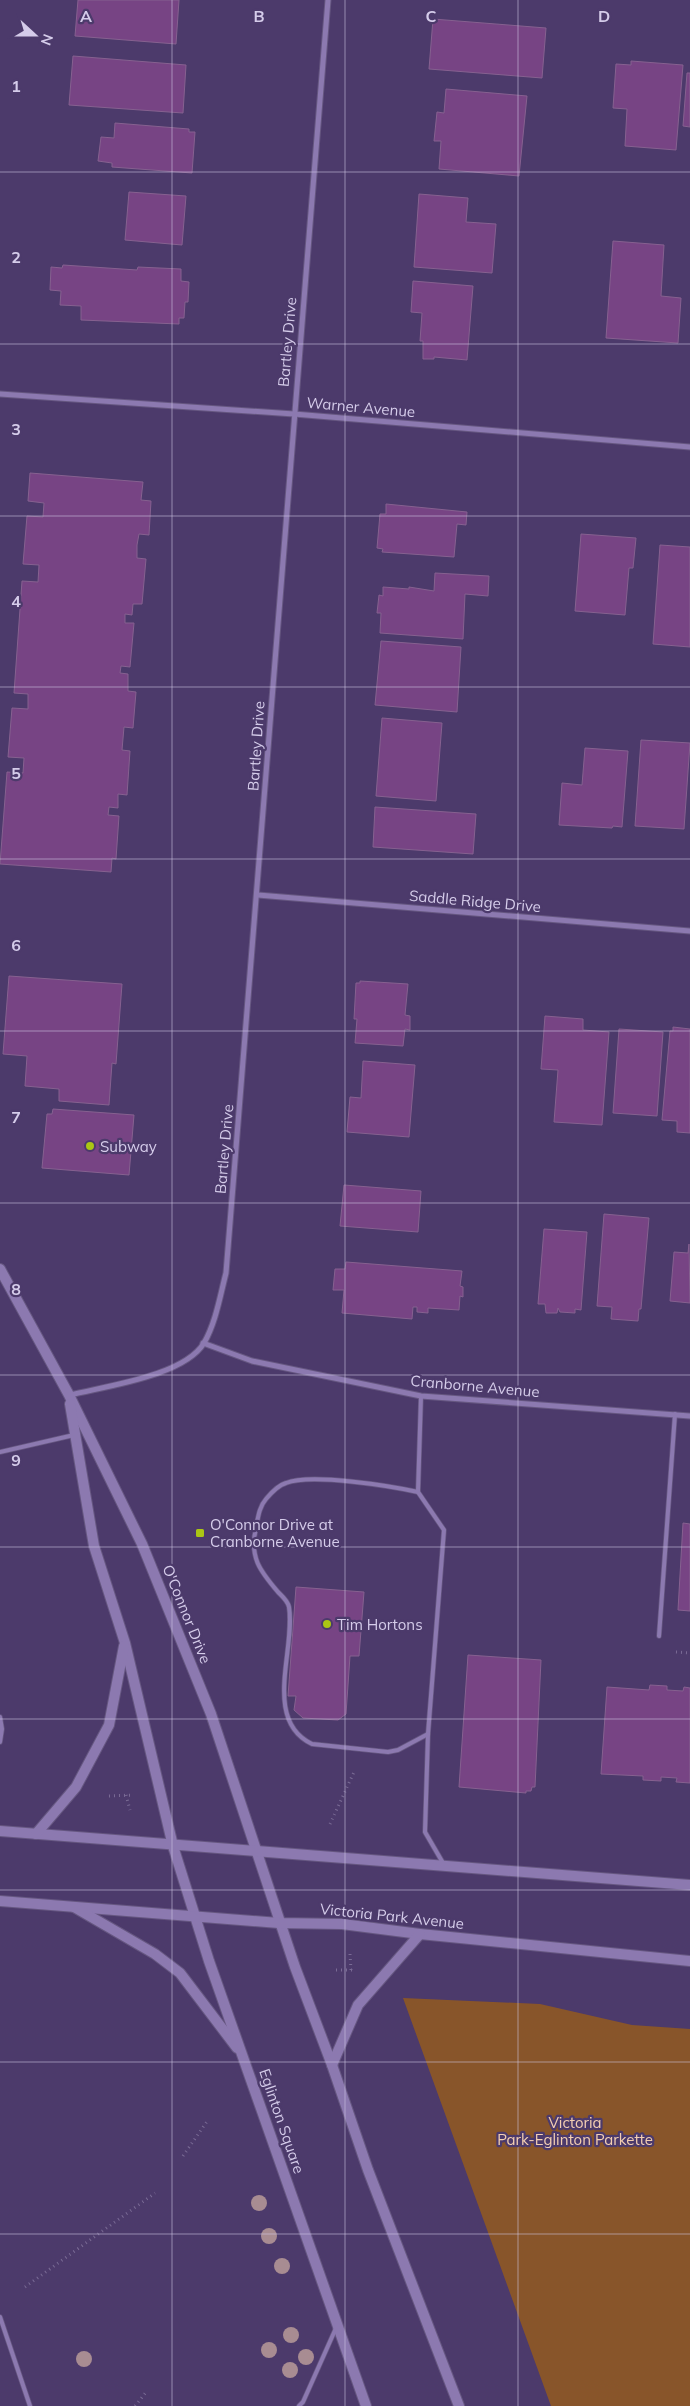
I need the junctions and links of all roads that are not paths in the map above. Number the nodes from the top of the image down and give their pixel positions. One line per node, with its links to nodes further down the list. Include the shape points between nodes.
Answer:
1 (328, 0): 3 (street, Bartley Drive)
2 (0, 394): 3 (street, Warner Avenue)
3 (294, 414): 4 (street, Warner Avenue); 5 (street, Bartley Drive)
4 (690, 447)
5 (258, 895): 6 (street, Saddle Ridge Drive); 8 (street, Bartley Drive, via 226,1273)
6 (690, 931)
7 (0, 1269): 9 (main road, O'Connor Drive)
8 (204, 1343): 9 (street, Bartley Drive, via 184,1362 156,1373); 10 (street, Cranborne Avenue, via 252,1361)
9 (69, 1395): 13 (main road, O'Connor Drive); 25 (main road, O'Connor Drive, via 142,1544 211,1714)
10 (421, 1396): 11 (street, Cranborne Avenue); 15 (lane)
11 (675, 1414): 12 (street, Cranborne Avenue); 16 (lane)
12 (690, 1416)
13 (74, 1436): 14 (lane); 17 (main road, O'Connor Drive, via 94,1546)
14 (0, 1452)
15 (418, 1492): 20 (lane, via 444,1530); 20 (lane, via 391,1486 305,1478 284,1483 260,1509 254,1551 257,1566 289,1605 283,1694 291,1724 301,1738 312,1744 388,1752)
16 (659, 1636)
17 (124, 1643): 23 (main road, via 109,1725 76,1787); 24 (main road, O'Connor Drive)
18 (0, 1717): 19 (lane)
19 (1, 1729): 21 (lane)
20 (428, 1734): 26 (lane, via 425,1832)
21 (0, 1742)
22 (0, 1831): 23 (main road)
23 (36, 1834): 24 (main road)
24 (173, 1846): 25 (main road); 30 (main road, Eglinton Square)
25 (258, 1852): 26 (main road); 31 (main road)
26 (444, 1865): 27 (main road)
27 (690, 1885)
28 (0, 1901): 29 (main road, Victoria Park Avenue)
29 (72, 1906): 30 (main road, Victoria Park Avenue); 34 (main road, via 155,1954 180,1973)
30 (195, 1916): 31 (main road, Victoria Park Avenue); 34 (main road, Eglinton Square)
31 (279, 1923): 32 (main road, Victoria Park Avenue, via 342,1924); 35 (main road)
32 (420, 1934): 33 (main road, Victoria Park Avenue); 35 (main road, via 358,2005)
33 (690, 1961)
34 (243, 2056): 37 (main road, Eglinton Square)
35 (332, 2065): 41 (main road, via 368,2170)
36 (0, 2317): 38 (lane)
37 (338, 2324): 39 (lane); 40 (main road, Eglinton Square)
38 (30, 2406)
39 (299, 2406)
40 (366, 2406)
41 (459, 2406)

